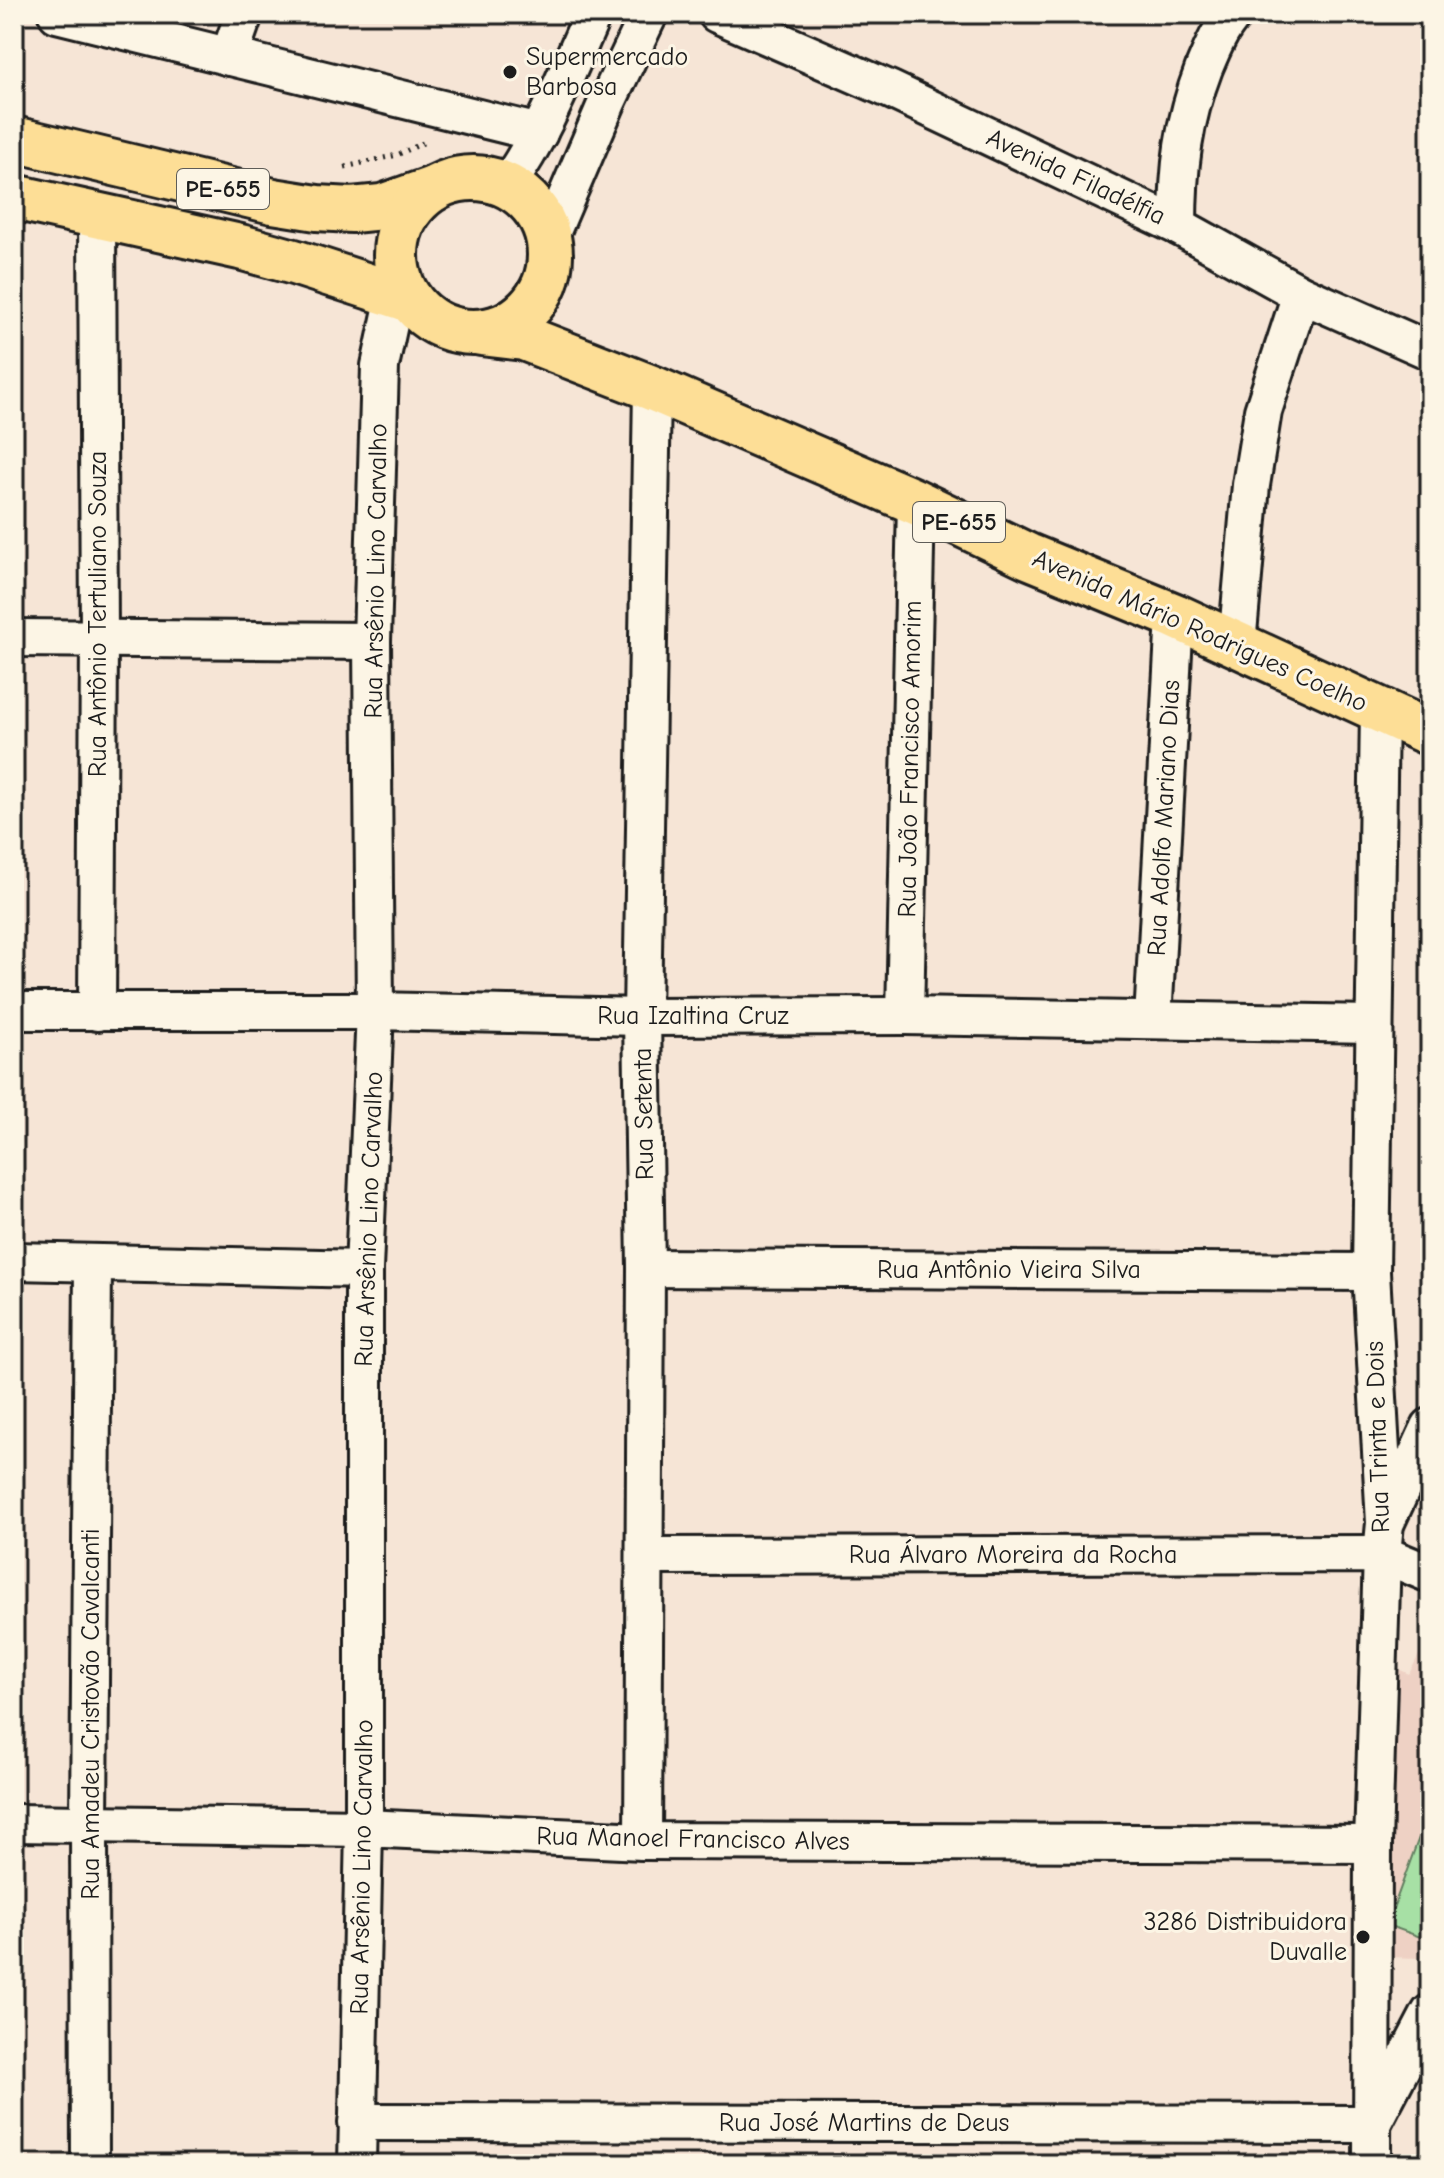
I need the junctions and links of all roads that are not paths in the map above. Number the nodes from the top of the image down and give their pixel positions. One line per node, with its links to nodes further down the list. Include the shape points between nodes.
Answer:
1 (57, 14): 7 (street)
2 (244, 14): 7 (street)
3 (593, 14): 8 (street)
4 (649, 14): 15 (street)
5 (717, 14): 14 (street, Avenida Filadélfia)
6 (1234, 14): 14 (street, via 1213,46 1184,131)
7 (229, 57): 8 (street)
8 (539, 133): 10 (street)
9 (14, 139): 11 (main road, PE-655, via 317,208 382,207)
10 (507, 185): 11 (main road, PE-655, via 482,177 457,179); 15 (main road, via 526,198)
11 (433, 189): 16 (main road, PE-655, via 405,218 398,237)
12 (14, 197): 13 (main road, PE-655)
13 (97, 215): 16 (main road, PE-655); 24 (street, Rua Antônio Tertuliano Souza)
14 (1178, 226): 17 (street, Avenida Filadélfia)
15 (549, 238): 18 (main road, via 551,264 528,311 507,326)
16 (401, 290): 18 (main road, PE-655, via 436,324); 25 (street, Rua Arsênio Lino Carvalho, via 380,366)
17 (1301, 294): 19 (street, Avenida Filadélfia); 26 (street, via 1263,411)
18 (481, 333): 20 (main road, Avenida Mário Rodrigues Coelho / PE-655, via 524,338)
19 (1430, 351)
20 (652, 388): 21 (main road, Avenida Mário Rodrigues Coelho / PE-655); 33 (street, Rua Setenta)
21 (916, 502): 22 (main road, Avenida Mário Rodrigues Coelho / PE-655, via 1028,556); 32 (street, Rua João Francisco Amorim)
22 (1175, 616): 26 (main road, Avenida Mário Rodrigues Coelho / PE-655); 34 (street, Rua Adolfo Mariano Dias)
23 (14, 638): 24 (street)
24 (99, 638): 25 (street); 31 (street, Rua Antônio Tertuliano Souza)
25 (372, 641): 30 (street, Rua Arsênio Lino Carvalho)
26 (1237, 645): 27 (main road, Avenida Mário Rodrigues Coelho / PE-655)
27 (1379, 710): 28 (main road, Avenida Mário Rodrigues Coelho / PE-655); 35 (street, Rua Trinta e Dois)
28 (1430, 733)
29 (14, 1011): 31 (street, Rua Izaltina Cruz)
30 (375, 1011): 31 (street, Rua Izaltina Cruz); 33 (street, Rua Izaltina Cruz); 39 (street, Rua Arsênio Lino Carvalho)
31 (97, 1012)
32 (905, 1016): 33 (street, Rua Izaltina Cruz); 34 (street, Rua Izaltina Cruz)
33 (642, 1017): 38 (street, Rua Setenta)
34 (1153, 1020): 35 (street, Rua Izaltina Cruz)
35 (1373, 1024): 40 (street, Rua Trinta e Dois)
36 (14, 1261): 37 (street)
37 (93, 1263): 39 (street); 46 (street, Rua Amadeu Cristovão Cavalcanti)
38 (646, 1268): 40 (street, Rua Antônio Vieira Silva); 43 (street, Rua Setenta)
39 (364, 1269): 47 (street, Rua Arsênio Lino Carvalho)
40 (1371, 1272): 42 (street, Rua Trinta e Dois)
41 (1430, 1427): 42 (street)
42 (1383, 1539): 43 (street, Rua Álvaro Moreira da Rocha); 44 (street); 49 (street, Rua Trinta e Dois)
43 (645, 1556): 48 (street, Rua Setenta)
44 (1430, 1574)
45 (14, 1823): 46 (street, Rua Manoel Francisco Alves)
46 (89, 1823): 47 (street, Rua Manoel Francisco Alves); 53 (street, Rua Amadeu Cristovão Cavalcanti)
47 (364, 1828): 48 (street, Rua Manoel Francisco Alves); 51 (street, Rua Arsênio Lino Carvalho)
48 (643, 1841): 49 (street, Rua Manoel Francisco Alves)
49 (1373, 1844): 52 (street, Rua Trinta e Dois)
50 (1430, 2013): 52 (street)
51 (357, 2122): 52 (street, Rua José Martins de Deus); 54 (street, Rua Arsênio Lino Carvalho)
52 (1371, 2124): 55 (street, Rua Trinta e Dois)
53 (90, 2164)
54 (357, 2164)
55 (1372, 2164)

